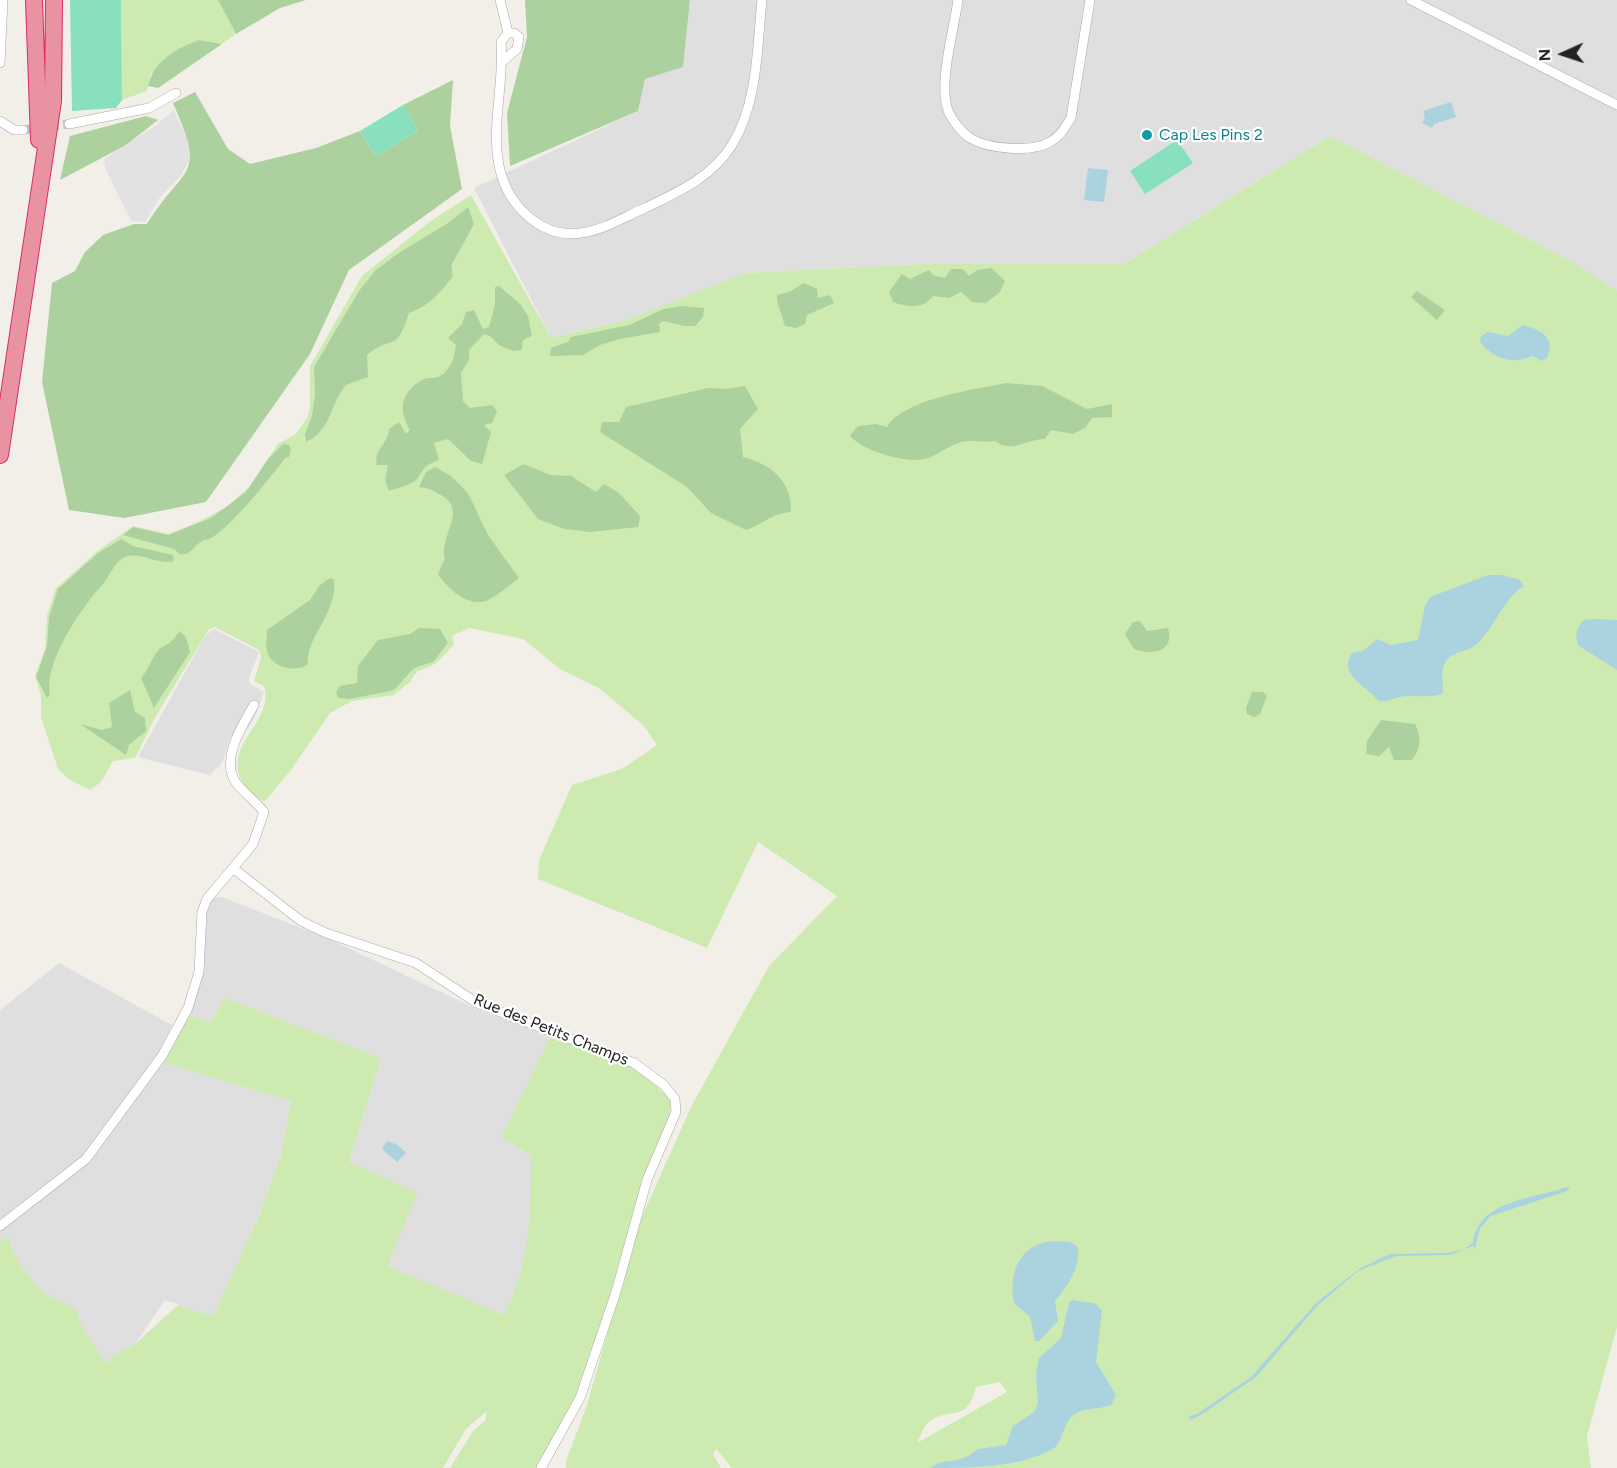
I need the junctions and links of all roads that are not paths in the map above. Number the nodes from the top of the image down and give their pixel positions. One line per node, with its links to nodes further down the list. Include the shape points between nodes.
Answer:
1 (3, 0): 11 (street)
2 (34, 0): 17 (highway)
3 (52, 0): 17 (highway, via 53,101)
4 (500, 0): 9 (street)
5 (762, 0): 10 (street, via 748,115 731,147 690,187 600,228 580,233 559,232 524,213 502,176 498,156)
6 (958, 0): 7 (street, via 945,92 949,113 969,137 984,144 1017,147 1049,143 1071,118)
7 (1090, 0)
8 (1411, 0): 13 (street)
9 (508, 33): 10 (street, via 501,42); 10 (street, via 519,37 520,43)
10 (503, 61)
11 (0, 63)
12 (176, 93): 15 (street, via 149,108)
13 (1617, 105)
14 (0, 121): 16 (street, via 14,130)
15 (69, 124)
16 (23, 130)
17 (39, 193): 18 (highway)
18 (0, 455)
19 (254, 705): 20 (street, via 232,752 230,769 236,783 264,812 253,844)
20 (234, 869): 21 (street, via 207,899 202,912 199,972 188,1008 162,1056 86,1159); 22 (street, Rue des Petits Champs, via 301,921 416,963 477,1002 634,1063 675,1099 676,1112 647,1180 616,1292 580,1398)
21 (0, 1226)
22 (541, 1468)

